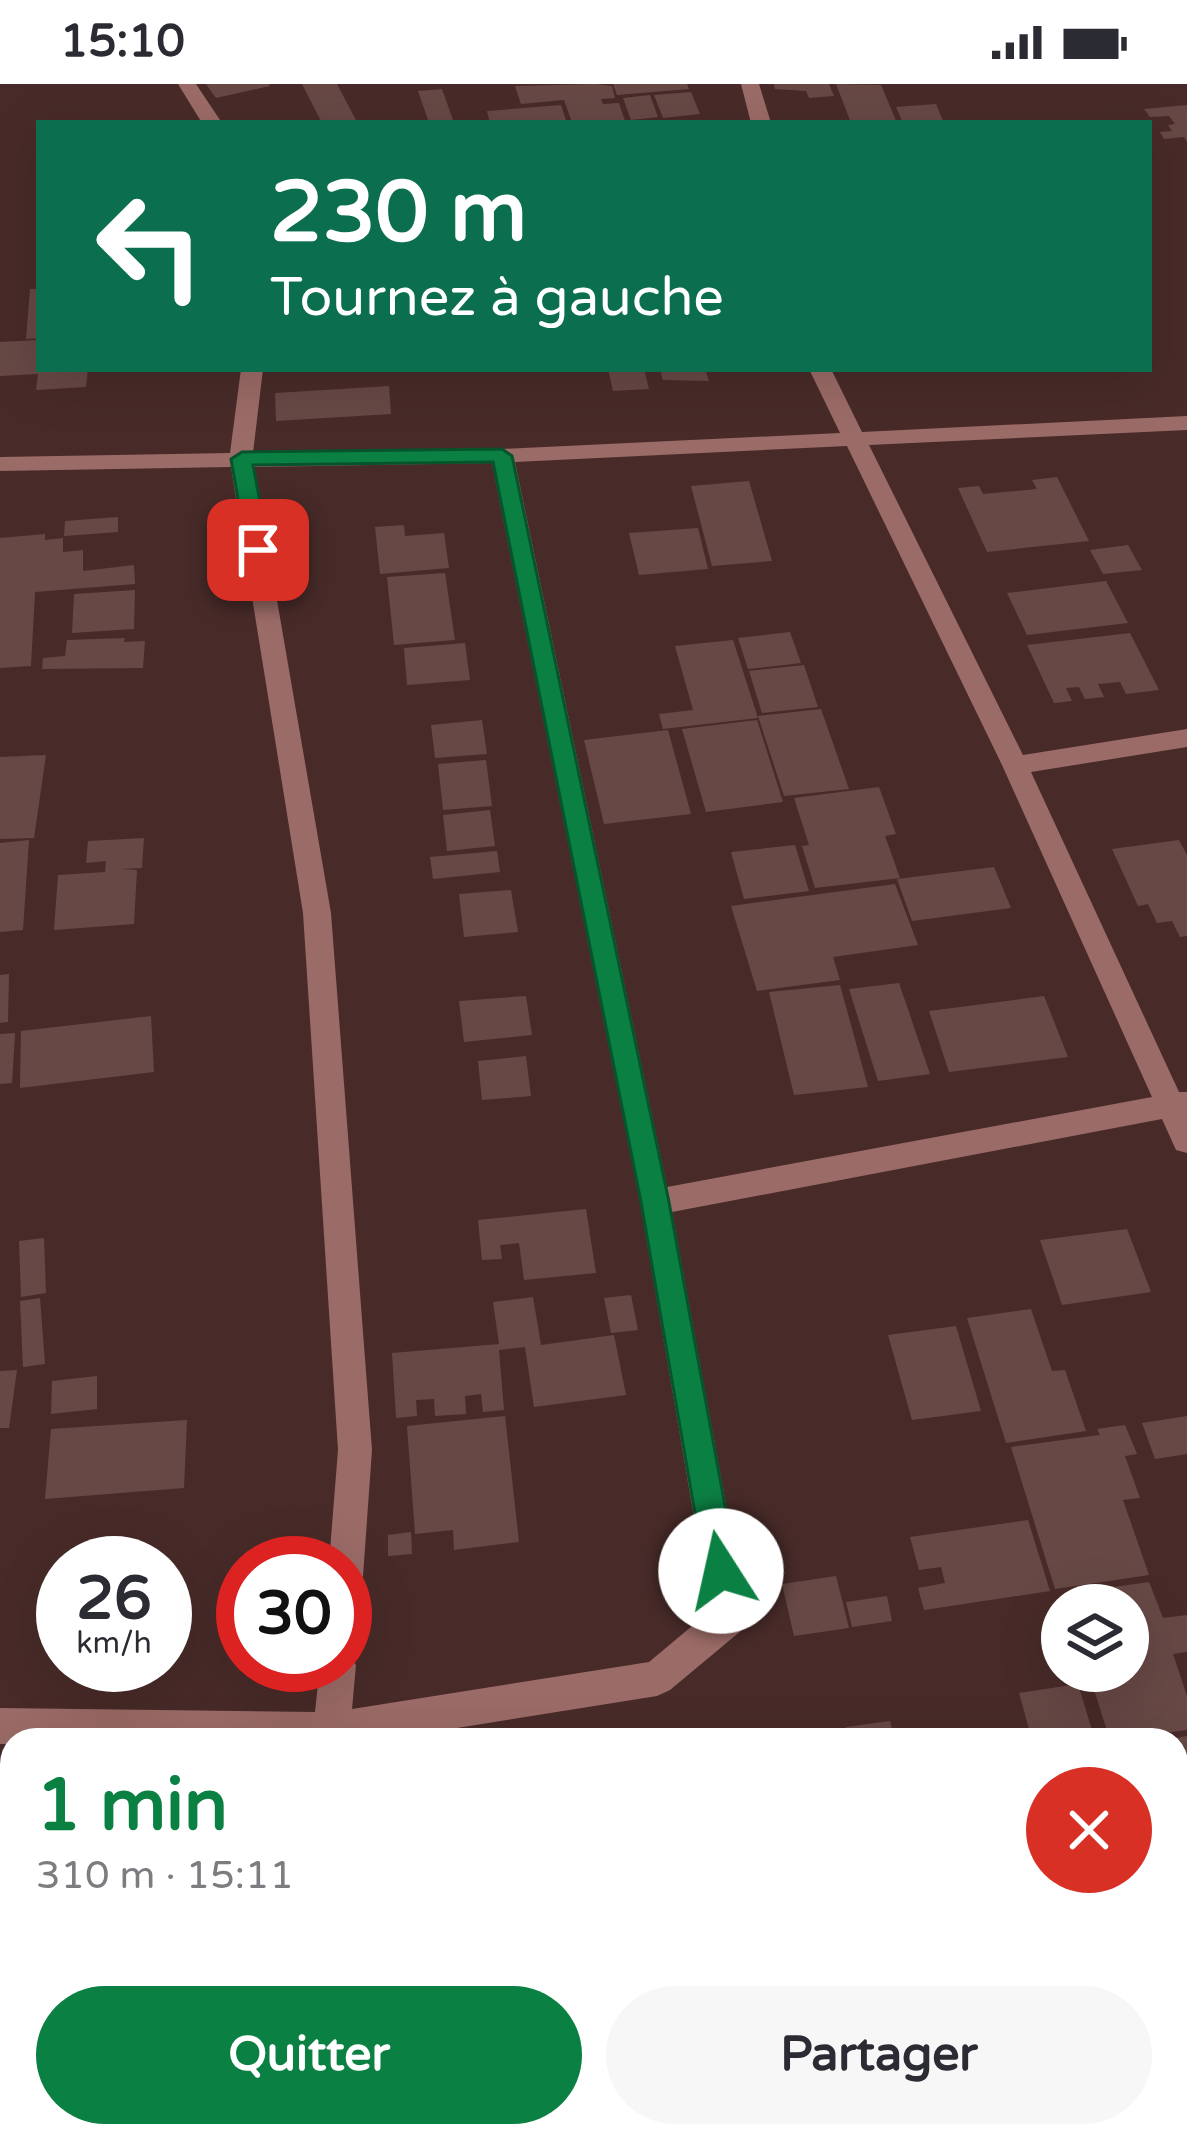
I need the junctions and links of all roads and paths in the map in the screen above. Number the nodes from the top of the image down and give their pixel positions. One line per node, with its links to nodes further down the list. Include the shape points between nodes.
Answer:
1 (188, 84): 3 (street)
2 (750, 84): 4 (street)
3 (210, 120)
4 (760, 120)
5 (251, 372): 10 (street)
6 (822, 372): 8 (street)
7 (1187, 423): 8 (street)
8 (855, 439): 9 (street); 13 (street)
9 (502, 456): 10 (street); 16 (street)
10 (242, 459): 11 (street); 17 (street, via 316,913 356,1450)
11 (0, 464)
12 (1187, 738): 13 (street)
13 (1015, 765): 14 (street)
14 (1177, 1104): 15 (street); 16 (street)
15 (1187, 1141)
16 (655, 1202): 22 (street, via 729,1618 658,1678)
17 (348, 1536)
18 (337, 1692): 21 (street)
19 (0, 1726): 20 (street)
20 (74, 1728)
21 (335, 1728)
22 (375, 1728)

